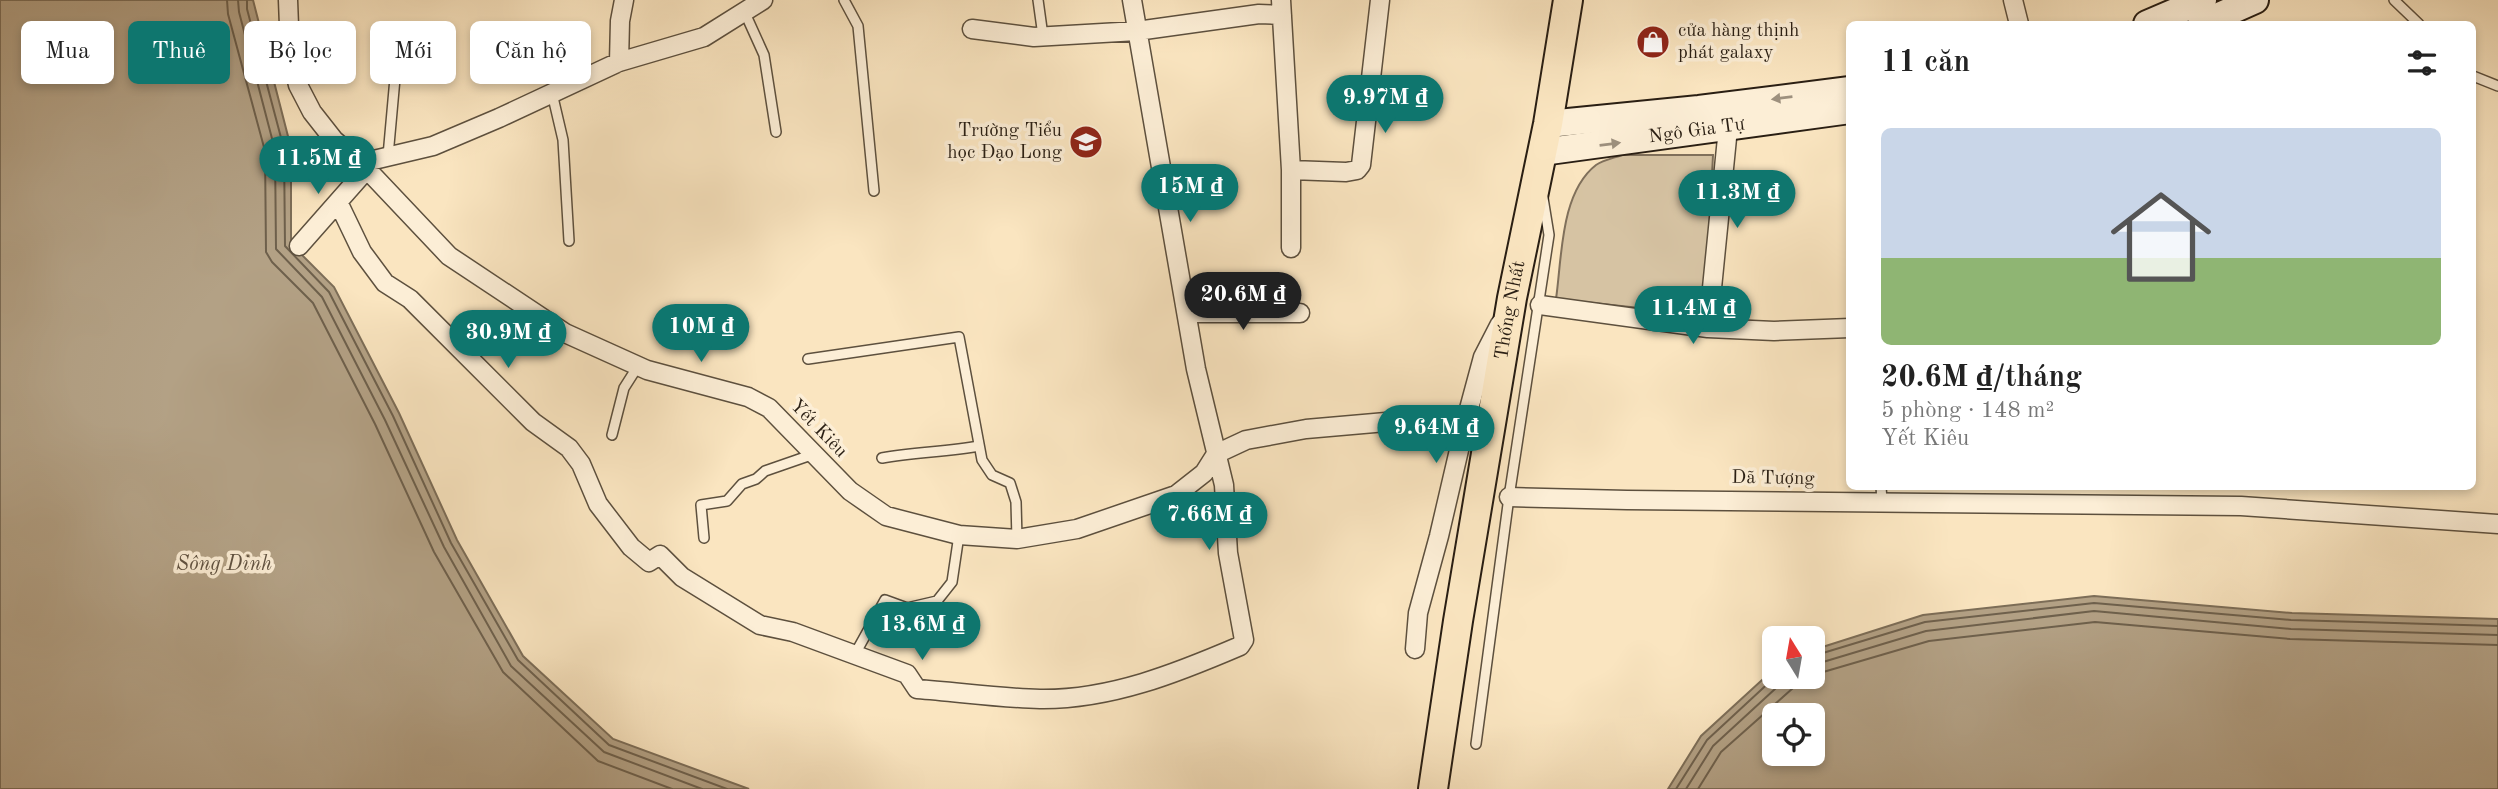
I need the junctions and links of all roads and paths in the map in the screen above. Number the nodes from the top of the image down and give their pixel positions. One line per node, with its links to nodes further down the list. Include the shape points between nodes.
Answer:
1 (288, 0): 33 (street, Yết Kiêu, via 290,52 298,85 334,140)
2 (624, 0): 22 (street)
3 (763, 0): 14 (street)
4 (844, 0): 35 (lane, via 858,26)
5 (1038, 0): 21 (lane)
6 (1132, 0): 20 (street)
7 (1380, 0): 34 (street, via 1361,164 1346,172)
8 (1568, 0): 29 (main road, Thống Nhất)
9 (2013, 0): 15 (street)
10 (2203, 0): 16 (main road)
11 (2255, 0): 17 (main road)
12 (2394, 0): 18 (lane)
13 (1281, 7): 20 (street); 34 (street)
14 (745, 13): 22 (street, via 704,37); 30 (lane, via 764,55)
15 (2018, 21)
16 (2154, 21)
17 (2207, 21)
18 (2416, 21)
19 (972, 29): 21 (street)
20 (1137, 32): 21 (street); 42 (street)
21 (1044, 36)
22 (619, 62): 26 (street)
23 (2476, 77): 25 (lane)
24 (394, 84): 31 (lane)
25 (2498, 86)
26 (552, 93): 31 (street, via 433,146); 37 (lane, via 563,140)
27 (1846, 100): 28 (main road, Ngô Gia Tự)
28 (1726, 117): 29 (main road, Ngô Gia Tự); 32 (main road, Ngô Gia Tự, one-way to 28); 44 (street)
29 (1548, 124): 32 (main road, Thống Nhất)
30 (776, 132)
31 (388, 156): 33 (street)
32 (1541, 162): 40 (main road, Thống Nhất); 41 (lane, via 1549,235)
33 (364, 167): 36 (street); 47 (street, Yết Kiêu, via 449,256 565,332)
34 (1291, 170): 39 (street)
35 (874, 191)
36 (338, 202): 38 (street); 61 (street, via 362,252 386,283 410,299 533,422 569,448 598,504 631,547 649,562 660,555 682,577 760,625)
37 (569, 241)
38 (299, 246)
39 (1291, 248)
40 (1512, 299): 48 (street, via 1483,357); 63 (main road, Thống Nhất)
41 (1540, 305): 44 (street); 55 (lane)
42 (1186, 313): 43 (street); 52 (street)
43 (1300, 313)
44 (1708, 328): 45 (street)
45 (1846, 328)
46 (808, 359): 50 (lane, via 959,337)
47 (638, 366): 49 (lane, via 624,388); 51 (street, Yết Kiêu, via 748,397 769,408)
48 (1465, 420): 52 (street, Yết Kiêu, via 1306,429 1246,440); 60 (street, via 1418,613)
49 (612, 435)
50 (979, 446): 53 (lane); 59 (lane, via 992,475 1010,483 1016,502)
51 (814, 454): 57 (street, Yết Kiêu, via 850,491 886,516); 58 (lane, via 765,471 727,501 701,505)
52 (1216, 454): 59 (street, Yết Kiêu, via 1204,473 1176,495 1077,529); 61 (street, via 1244,640 1240,646 1134,686 1041,699 917,689 907,674)
53 (882, 458)
54 (1882, 494): 55 (street, Dã Tượng); 56 (street, Dã Tượng, via 2241,506)
55 (1509, 497): 62 (lane)
56 (2498, 524)
57 (959, 535): 59 (street, Yết Kiêu); 61 (lane, via 952,582 937,601 907,608 885,600)
58 (704, 538)
59 (1017, 539)
60 (1415, 649)
61 (855, 654)
62 (1476, 744)
63 (1433, 789)

